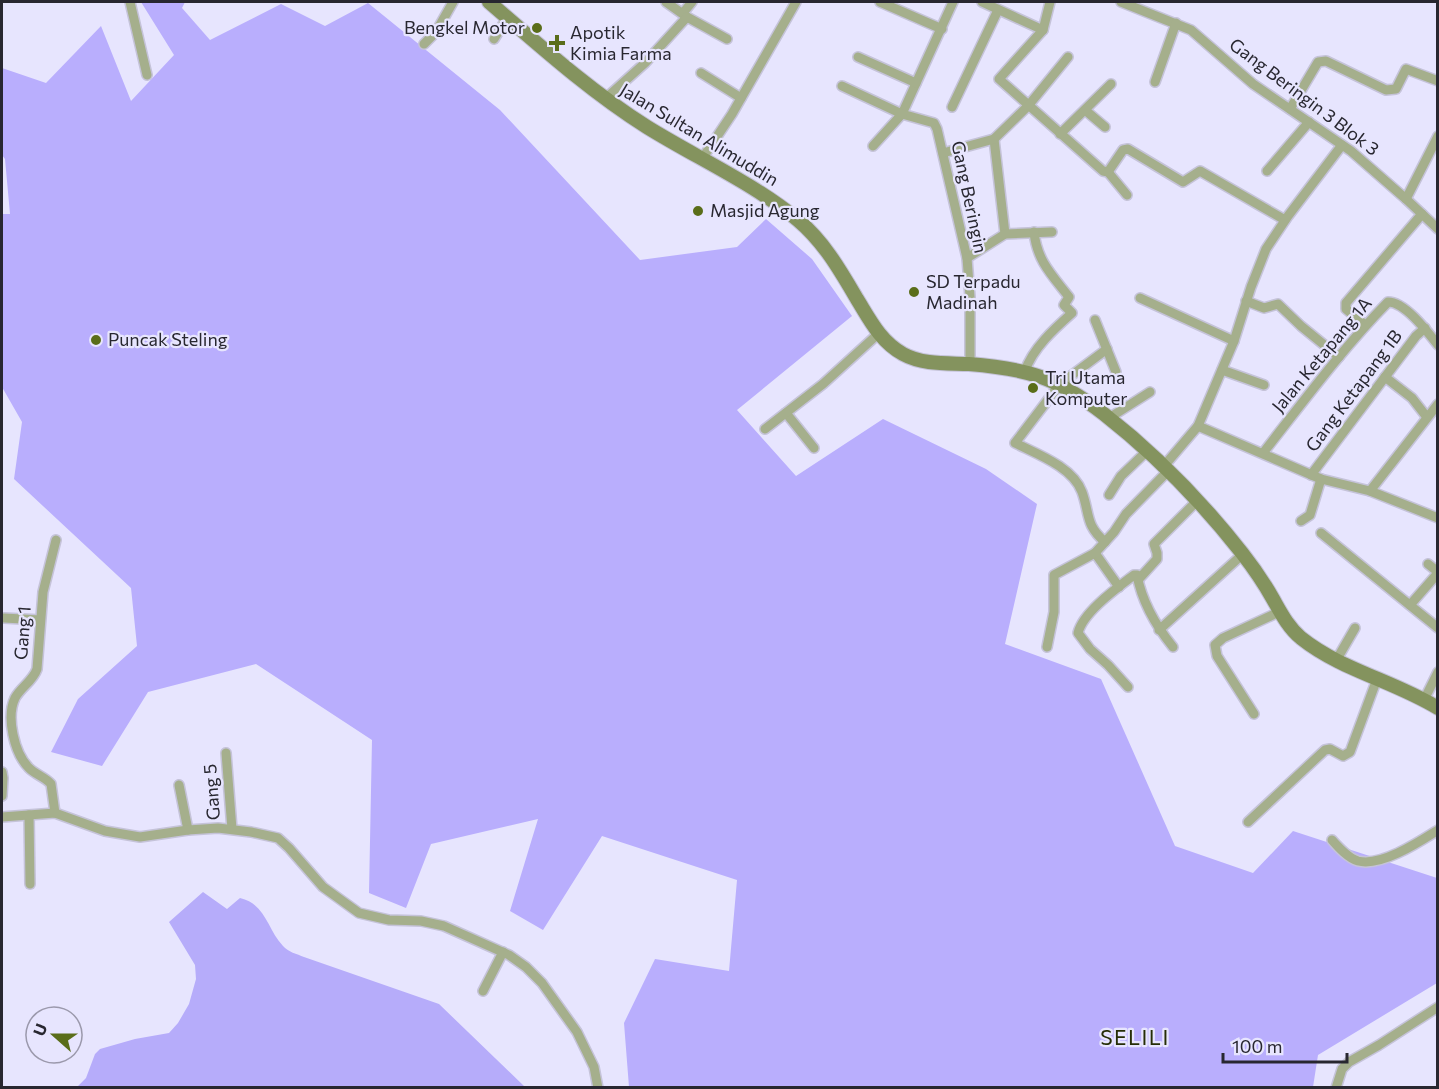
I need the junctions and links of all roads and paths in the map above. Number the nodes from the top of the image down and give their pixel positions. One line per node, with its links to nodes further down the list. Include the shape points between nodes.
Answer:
1 (130, 2): 26 (street)
2 (453, 2): 22 (street, via 436,32)
3 (489, 2): 16 (main road, Jalan Sultan Alimuddin)
4 (666, 2): 15 (street)
5 (692, 2): 15 (street)
6 (796, 2): 32 (street)
7 (880, 2): 18 (street)
8 (953, 2): 18 (street)
9 (982, 2): 13 (street)
10 (1050, 2): 19 (street)
11 (1121, 2): 14 (street, Gang Beringin 3 Blok 3)
12 (1152, 2): 14 (street)
13 (998, 10): 19 (street); 35 (street)
14 (1147, 12): 17 (street, Gang Beringin 3 Blok 3)
15 (685, 15): 21 (street); 33 (street, via 645,63)
16 (507, 18): 20 (street); 33 (main road, Jalan Sultan Alimuddin)
17 (1176, 23): 28 (street); 36 (street, Gang Beringin 3 Blok 3, via 1191,30 1253,84)
18 (942, 29): 29 (street)
19 (1043, 30): 34 (street, via 999,79)
20 (494, 39)
21 (727, 39)
22 (424, 44)
23 (858, 57): 29 (street)
24 (1068, 57): 34 (street)
25 (701, 73): 32 (street)
26 (147, 75)
27 (1437, 81): 36 (street, via 1406,69 1396,89 1386,90 1326,61 1318,62)
28 (1155, 82)
29 (916, 84): 38 (street)
30 (1112, 84): 37 (street)
31 (842, 86): 38 (street)
32 (741, 98): 47 (street)
33 (605, 99): 47 (main road, Jalan Sultan Alimuddin)
34 (1028, 106): 41 (street); 43 (street)
35 (952, 108)
36 (1290, 109): 39 (street, Gang Beringin 3 Blok 3)
37 (1085, 110): 40 (street); 41 (street)
38 (902, 114): 45 (street); 46 (street, Gang Beringin, via 934,123)
39 (1309, 122): 44 (street, Gang Beringin 3 Blok 3); 48 (street)
40 (1104, 127)
41 (1060, 134): 49 (street)
42 (1437, 136): 51 (street)
43 (994, 140): 46 (street); 57 (street)
44 (1342, 145): 51 (street, Gang Beringin 3 Blok 3); 53 (street)
45 (873, 146)
46 (943, 153): 58 (street, Gang Beringin)
47 (702, 159): 64 (main road, Jalan Sultan Alimuddin, via 777,204 811,231 832,257)
48 (1267, 171)
49 (1108, 172): 50 (street); 53 (street, via 1128,148 1183,182 1200,171)
50 (1127, 195)
51 (1406, 199): 52 (street, Gang Beringin 3 Blok 3)
52 (1422, 214): 54 (street, Gang Beringin 3 Blok 3); 62 (street, via 1346,303 1346,309)
53 (1285, 220): 60 (street, via 1266,249)
54 (1437, 229)
55 (1034, 232): 56 (street); 57 (street); 71 (street, via 1039,257 1069,297 1064,306 1072,314 1035,352)
56 (1052, 232)
57 (1005, 234): 58 (street)
58 (967, 258): 69 (street, Gang Beringin)
59 (1140, 298): 65 (street)
60 (1246, 301): 65 (street); 68 (street, via 1264,309 1278,304)
61 (1095, 320): 67 (street)
62 (1365, 325): 63 (street, Jalan Ketapang 1A, via 1391,302); 68 (street, Jalan Ketapang 1A)
63 (1425, 328): 66 (street, Jalan Ketapang 1A); 73 (street, Gang Ketapang 1B)
64 (878, 334): 69 (main road, Jalan Sultan Alimuddin, via 911,358); 78 (street)
65 (1234, 341): 70 (street)
66 (1437, 345)
67 (1107, 349): 72 (street); 74 (street)
68 (1339, 357): 85 (street, Jalan Ketapang 1A)
69 (970, 364): 71 (main road, Jalan Sultan Alimuddin)
70 (1222, 370): 75 (street); 81 (street)
71 (1025, 371): 74 (main road, Jalan Sultan Alimuddin)
72 (1116, 372)
73 (1384, 377): 79 (street, via 1412,398); 87 (street, Gang Ketapang 1B)
74 (1060, 384): 80 (main road, Jalan Sultan Alimuddin); 96 (street, via 1015,443 1074,479 1082,491 1090,525)
75 (1264, 385)
76 (1150, 392): 80 (street)
77 (1437, 404): 79 (street)
78 (786, 413): 82 (street); 83 (street)
79 (1426, 416): 89 (street)
80 (1109, 418): 84 (main road, Jalan Sultan Alimuddin)
81 (1198, 426): 85 (street); 86 (street)
82 (765, 429)
83 (814, 448)
84 (1147, 451): 86 (main road, Jalan Sultan Alimuddin); 90 (street, via 1121,476)
85 (1263, 453): 87 (street)
86 (1166, 469): 91 (main road, Jalan Sultan Alimuddin); 96 (street)
87 (1311, 475): 88 (street)
88 (1321, 479): 89 (street); 93 (street, via 1310,515)
89 (1370, 491): 92 (street)
90 (1109, 495)
91 (1197, 501): 98 (main road, Jalan Sultan Alimuddin); 101 (street, via 1154,544 1157,559)
92 (1437, 518)
93 (1301, 521)
94 (1321, 533): 103 (street)
95 (56, 540): 106 (street, Gang 1)
96 (1105, 542): 97 (street)
97 (1095, 554): 102 (street); 110 (street, via 1054,576 1054,612)
98 (1243, 554): 104 (main road, Jalan Sultan Alimuddin); 109 (street)
99 (1428, 564): 100 (street)
100 (1437, 572): 103 (street)
101 (1138, 580): 102 (street, via 1134,575); 109 (street)
102 (1119, 587): 115 (street, via 1085,619 1078,633)
103 (1410, 605): 108 (street)
104 (1279, 612): 112 (main road, Jalan Sultan Alimuddin, via 1303,639); 118 (street, via 1215,645 1217,656)
105 (4, 618): 106 (street)
106 (40, 620): 123 (street, Gang 1, via 37,669 15,699 10,717 26,765 51,784)
107 (1355, 628): 112 (street)
108 (1437, 628)
109 (1159, 630): 111 (street)
110 (1047, 647)
111 (1173, 647)
112 (1337, 659): 114 (main road, Jalan Sultan Alimuddin)
113 (1437, 672): 116 (street)
114 (1377, 679): 116 (main road, Jalan Sultan Alimuddin); 126 (street, via 1350,752 1343,756 1325,750)
115 (1128, 687)
116 (1424, 699): 117 (main road, Jalan Sultan Alimuddin)
117 (1437, 708)
118 (1254, 714)
119 (226, 753): 127 (street, Gang 5)
120 (2, 772): 122 (street)
121 (180, 785): 128 (street)
122 (2, 796)
123 (55, 813): 124 (street); 128 (street, via 132,837)
124 (29, 815): 125 (street); 131 (street)
125 (2, 817)
126 (1248, 822)
127 (232, 829): 128 (street); 132 (street, via 282,840 323,887 359,913 444,926)
128 (188, 830)
129 (1437, 830): 130 (street, via 1415,846 1369,862 1348,856)
130 (1332, 840)
131 (30, 884)
132 (503, 952): 133 (street); 135 (street, via 534,975 570,1022 594,1067)
133 (483, 991)
134 (1437, 1007): 136 (street, via 1349,1062 1342,1069)
135 (598, 1088)
136 (1336, 1088)

